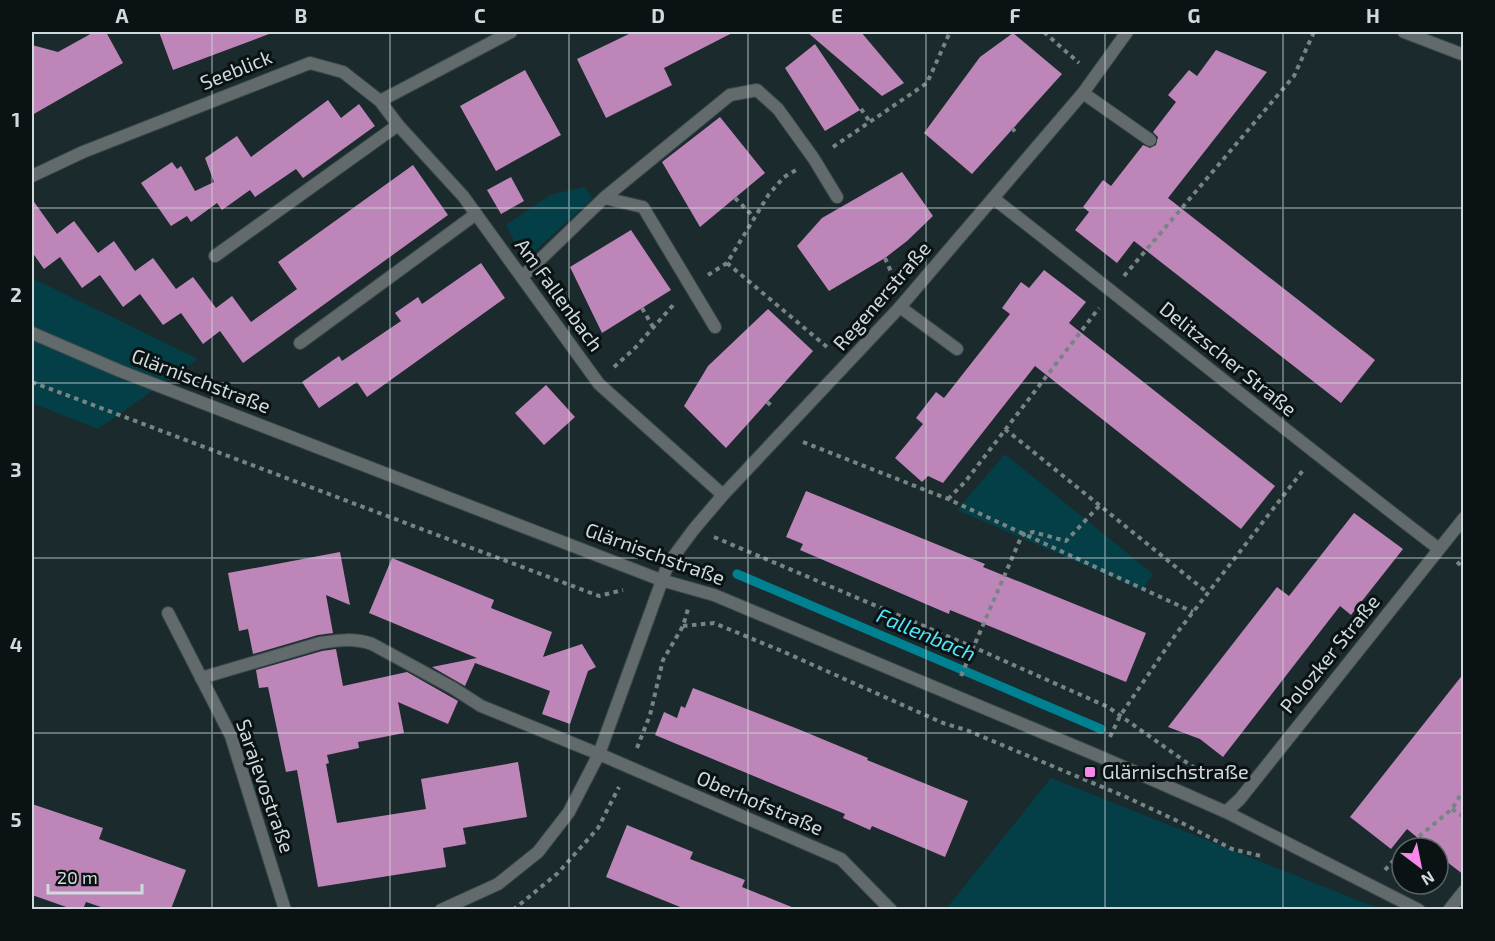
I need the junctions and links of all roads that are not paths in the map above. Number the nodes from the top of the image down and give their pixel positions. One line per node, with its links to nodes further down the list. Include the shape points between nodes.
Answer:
1 (511, 32): 6 (street)
2 (1127, 32): 5 (street, Regenerstraße)
3 (1404, 32): 4 (street)
4 (1464, 56)
5 (1083, 93): 8 (street); 12 (street, Regenerstraße)
6 (380, 101): 7 (street, Am Fallenbach); 9 (street, Seeblick, via 343,72 310,63 83,152)
7 (398, 125): 13 (street, Am Fallenbach); 14 (street)
8 (1150, 140)
9 (32, 176)
10 (837, 197): 11 (street, via 778,109 757,90 730,95)
11 (604, 198): 15 (street); 17 (street, via 643,207)
12 (993, 198): 16 (street, Regenerstraße); 23 (street, Delitzscher Straße)
13 (476, 214): 15 (street, Am Fallenbach); 19 (street)
14 (215, 256)
15 (522, 277): 21 (street, Am Fallenbach, via 599,384)
16 (900, 307): 20 (street); 21 (street, Regenerstraße)
17 (715, 327)
18 (32, 333): 24 (street, Glärnischstraße, via 120,371)
19 (300, 343)
20 (957, 349)
21 (723, 495): 24 (street, Regenerstraße, via 668,564)
22 (1464, 518): 23 (street, Polozker Straße)
23 (1439, 549): 28 (street, Polozker Straße)
24 (661, 580): 27 (street); 28 (street, Glärnischstraße, via 714,595)
25 (168, 613): 26 (street, Sarajevostraße)
26 (201, 678): 27 (street, Oberhofstraße, via 320,643 361,640 481,706); 30 (street, Sarajevostraße, via 231,736)
27 (599, 754): 31 (street, via 569,812 538,852 498,884); 32 (street, Oberhofstraße, via 841,859)
28 (1226, 812): 33 (street, Glärnischstraße)
29 (1464, 891): 34 (street)
30 (285, 909)
31 (447, 909)
32 (891, 909)
33 (1419, 909)
34 (1449, 909)

